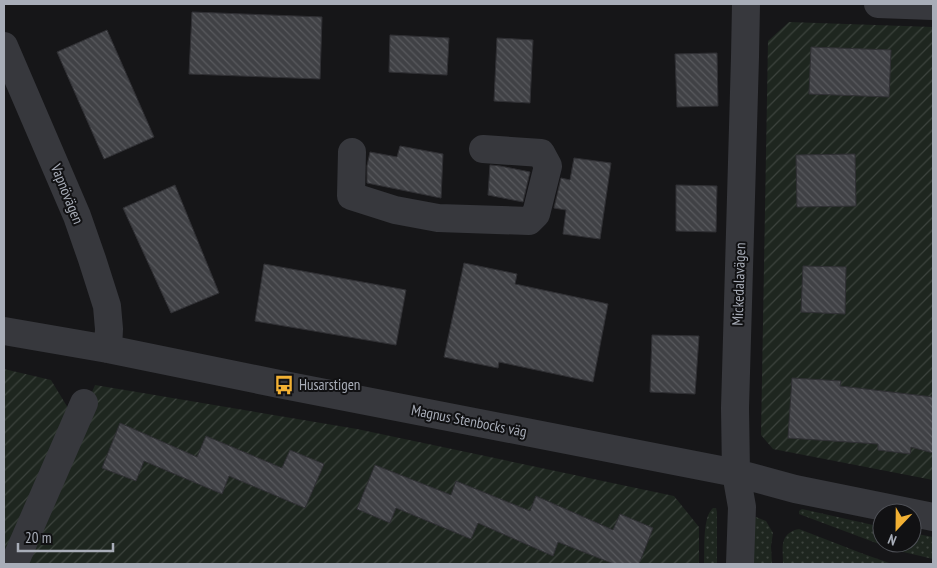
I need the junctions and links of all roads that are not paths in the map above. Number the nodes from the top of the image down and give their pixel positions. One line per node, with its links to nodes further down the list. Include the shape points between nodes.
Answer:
1 (746, 4): 10 (street, Mickedalavägen)
2 (878, 4): 3 (street)
3 (933, 6)
4 (4, 46): 8 (street, Vapnövägen, via 77,216 107,306)
5 (483, 148): 6 (street, via 541,153 548,166 536,214 529,221 438,218 395,210 351,196)
6 (352, 152)
7 (4, 330): 8 (street, Magnus Stenbocks väg)
8 (108, 349): 10 (street, Magnus Stenbocks väg)
9 (84, 403): 12 (street)
10 (736, 473): 11 (street, Magnus Stenbocks väg, via 795,489); 13 (street, Mickedalavägen, via 742,507)
11 (933, 517)
12 (14, 564)
13 (740, 564)

